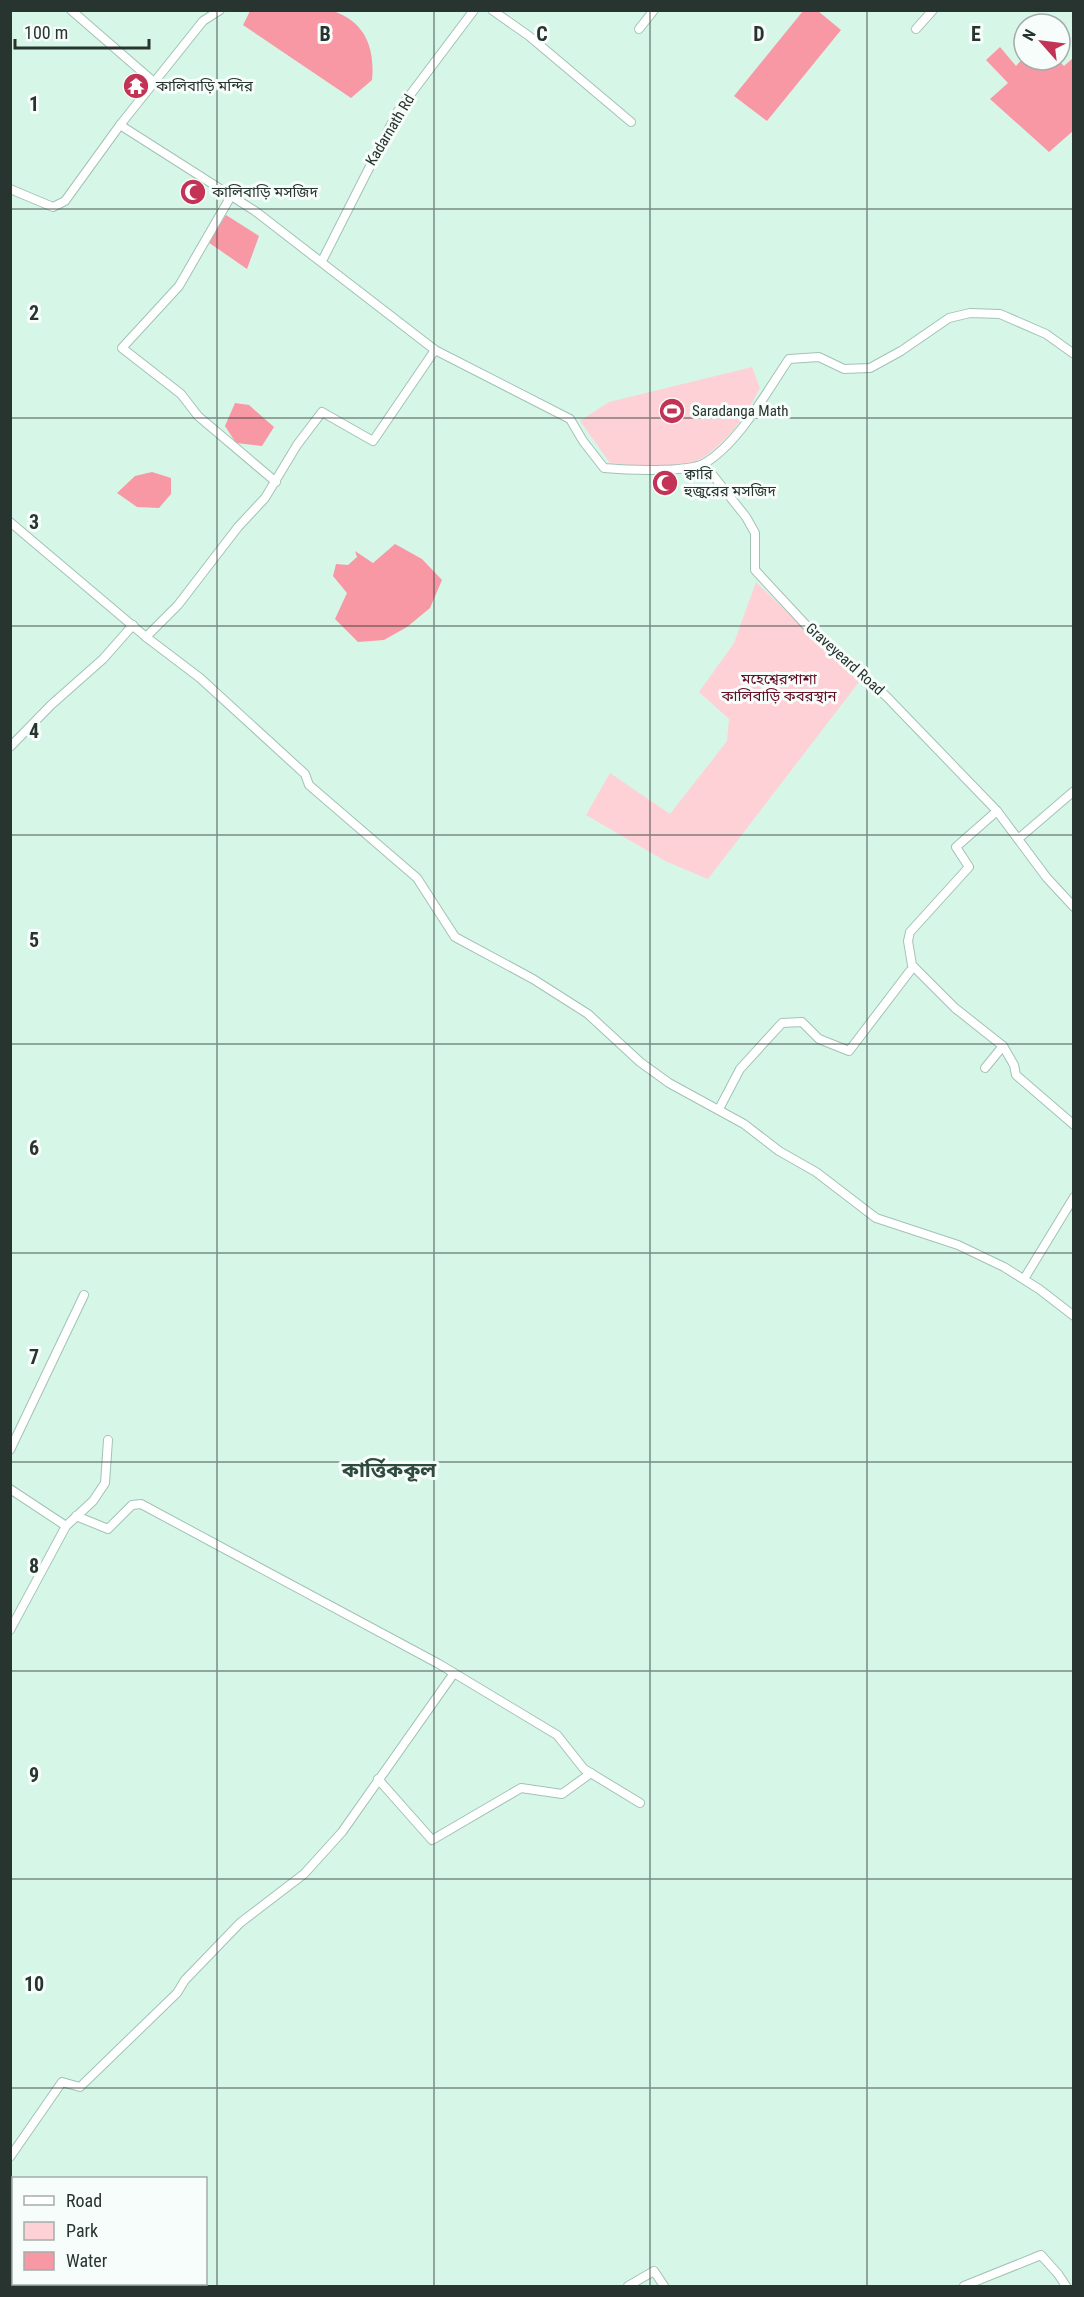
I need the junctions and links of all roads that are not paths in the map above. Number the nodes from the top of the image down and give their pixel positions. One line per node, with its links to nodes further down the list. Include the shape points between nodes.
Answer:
1 (71, 10): 9 (street)
2 (220, 10): 9 (street, via 203,21)
3 (474, 10): 14 (street, Kadarnath Rd, via 398,111)
4 (492, 10): 10 (street)
5 (654, 10): 7 (street)
6 (933, 10): 8 (street)
7 (639, 29)
8 (916, 29)
9 (155, 83): 11 (street)
10 (631, 122)
11 (120, 125): 12 (street, via 65,201 53,207); 13 (street)
12 (10, 189)
13 (231, 196): 14 (street); 18 (street, via 179,286 122,348 182,394 198,416)
14 (322, 261): 15 (street)
15 (435, 350): 17 (street, via 570,419 604,468 642,472); 18 (street, via 373,441 322,412)
16 (1074, 354): 17 (street, via 1046,334 1000,314 970,313 949,318 870,368 844,369 819,357 789,359 737,434)
17 (704, 464): 24 (street, Graveyeard Road, via 755,533 754,570 806,625 886,696)
18 (276, 482): 21 (street, via 178,605)
19 (10, 522): 20 (street)
20 (133, 625): 21 (street); 22 (street, via 103,659)
21 (146, 637): 30 (street, via 200,678 305,774 309,785 417,878 455,937 579,1008 669,1083)
22 (10, 747)
23 (1074, 790): 25 (street)
24 (997, 811): 25 (street, Graveyeard Road); 28 (street, via 956,847 969,867 910,932 908,941 912,964 955,1008)
25 (1018, 839): 26 (street, Graveyeard Road)
26 (1074, 907)
27 (910, 971): 30 (street, via 849,1051 819,1039 802,1022 782,1023 740,1069)
28 (1003, 1046): 29 (street); 31 (street, via 1016,1075)
29 (985, 1068)
30 (719, 1109): 33 (street, via 816,1172 876,1218 958,1245)
31 (1074, 1125)
32 (1074, 1197): 33 (street)
33 (1024, 1279): 35 (street)
34 (84, 1295): 37 (street)
35 (1074, 1316)
36 (108, 1440): 39 (street, via 105,1483)
37 (10, 1450)
38 (10, 1489): 40 (street)
39 (76, 1516): 40 (street); 42 (street, via 108,1529 132,1505 141,1504)
40 (66, 1526): 41 (street)
41 (10, 1630)
42 (454, 1673): 43 (street, via 557,1736); 44 (street)
43 (591, 1773): 44 (street, via 562,1794 521,1788 432,1840); 45 (street)
44 (378, 1779): 46 (street, via 342,1832 304,1875 240,1923 177,1993 80,2087 62,2082)
45 (640, 1803)
46 (10, 2157)
47 (628, 2286): 48 (street, via 654,2271)
48 (664, 2286)
49 (964, 2286): 50 (street, via 1041,2256)
50 (1066, 2286)

